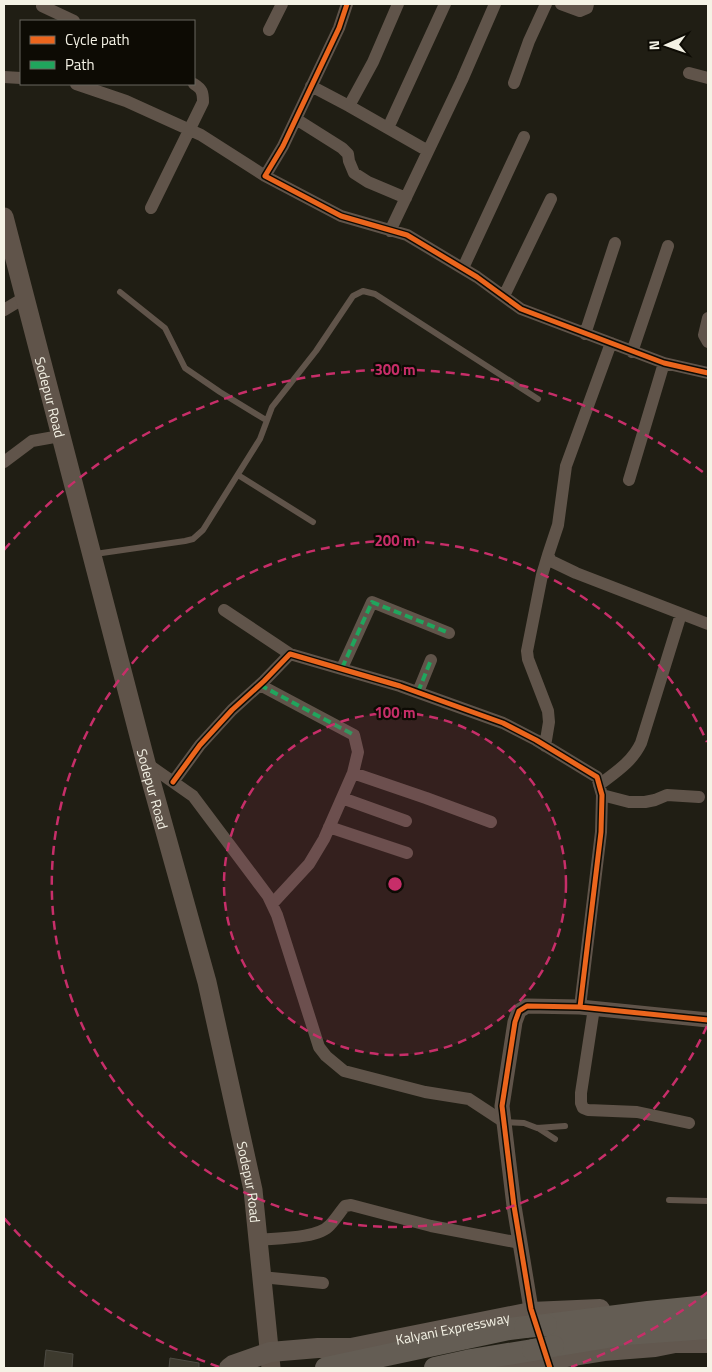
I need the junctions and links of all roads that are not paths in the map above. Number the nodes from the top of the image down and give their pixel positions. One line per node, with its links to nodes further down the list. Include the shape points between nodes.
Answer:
1 (282, 4): 11 (street)
2 (348, 4): 19 (street)
3 (398, 4): 20 (street, via 373,62)
4 (445, 4): 22 (street)
5 (495, 4): 25 (street)
6 (546, 4): 16 (street)
7 (560, 4): 8 (street, via 580,11)
8 (588, 4)
9 (42, 6): 10 (street)
10 (72, 20)
11 (269, 30)
12 (689, 73): 15 (street)
13 (4, 77): 14 (street)
14 (20, 78)
15 (708, 78)
16 (514, 84)
17 (79, 85): 23 (street)
18 (195, 85): 23 (street, via 203,93 203,102)
19 (311, 86): 20 (street); 21 (street)
20 (349, 106): 22 (street)
21 (296, 119): 26 (street); 27 (street, via 342,148 348,154 354,173)
22 (388, 128): 25 (street)
23 (189, 130): 26 (street); 29 (street)
24 (524, 137): 34 (street)
25 (428, 151): 27 (street)
26 (265, 176): 31 (street, via 341,216)
27 (406, 198): 31 (street)
28 (551, 199): 36 (street)
29 (151, 208)
30 (4, 217): 37 (main road, Sodepur Road)
31 (390, 231): 34 (street, via 407,235)
32 (616, 243): 40 (street)
33 (668, 246): 43 (street)
34 (462, 268): 36 (street)
35 (120, 292): 47 (lane, via 160,322 185,368)
36 (504, 296): 40 (street, via 522,309)
37 (24, 298): 38 (street); 48 (main road, Sodepur Road)
38 (4, 310)
39 (708, 318): 41 (street, via 704,335)
40 (585, 334): 42 (street)
41 (708, 342)
42 (611, 344): 43 (street); 54 (street, via 566,466 558,525)
43 (632, 352): 44 (street)
44 (664, 363): 45 (street); 51 (street)
45 (708, 373)
46 (538, 399): 47 (lane, via 375,294 362,291 353,296 316,351 272,407)
47 (266, 420): 50 (lane, via 260,439)
48 (60, 436): 49 (street, via 32,441); 53 (main road, Sodepur Road)
49 (4, 462)
50 (238, 475): 52 (lane); 53 (lane, via 194,539)
51 (629, 480)
52 (312, 522)
53 (91, 554): 65 (main road, Sodepur Road)
54 (548, 555): 56 (street, via 560,566); 64 (street, via 527,651 548,711)
55 (224, 610): 59 (street)
56 (681, 614): 57 (street); 68 (street, via 641,743 636,753)
57 (708, 624)
58 (449, 633): 61 (street, via 372,602)
59 (290, 654): 61 (street); 62 (street)
60 (431, 660): 63 (street)
61 (342, 668): 63 (street)
62 (260, 685): 66 (street, via 354,735 358,752); 67 (street, via 232,710)
63 (418, 692): 64 (street, via 503,724)
64 (545, 746): 68 (street, via 597,778)
65 (146, 763): 67 (street); 85 (main road, Sodepur Road, via 207,982 253,1190)
66 (353, 773): 70 (street); 72 (street)
67 (173, 782): 75 (street, via 193,796)
68 (600, 790): 69 (street, via 629,802 655,800 667,795); 76 (street, via 601,832)
69 (699, 797)
70 (342, 798): 71 (street); 73 (street)
71 (406, 821)
72 (491, 822)
73 (329, 827): 74 (street); 75 (street, via 309,864)
74 (407, 853)
75 (272, 904): 78 (street, via 320,1047 332,1062 352,1074 469,1099)
76 (587, 1007): 77 (street); 78 (street, via 527,1006 519,1011 502,1106); 79 (street, via 580,1103 583,1108 637,1112)
77 (708, 1020)
78 (504, 1122): 81 (lane); 86 (street)
79 (688, 1123)
80 (565, 1126): 81 (lane)
81 (537, 1128): 82 (lane)
82 (555, 1139)
83 (669, 1200): 84 (lane)
84 (708, 1201)
85 (258, 1240): 86 (street, via 307,1235 323,1230 345,1206 351,1205 431,1226); 87 (main road, Sodepur Road)
86 (520, 1243): 91 (street)
87 (261, 1277): 88 (street); 95 (main road, Sodepur Road)
88 (323, 1283)
89 (708, 1298): 91 (highway, Kalyani Expressway, via 683,1297)
90 (708, 1306): 91 (highway)
91 (534, 1321): 94 (street); 95 (highway, Kalyani Expressway, via 351,1348 318,1348); 97 (highway)
92 (708, 1328): 94 (highway, via 626,1334)
93 (708, 1343): 94 (highway)
94 (546, 1356): 98 (highway, via 471,1360); 99 (highway)
95 (271, 1360): 96 (highway, Kalyani Expressway)
96 (229, 1368)
97 (326, 1368)
98 (435, 1368)
99 (497, 1368)

